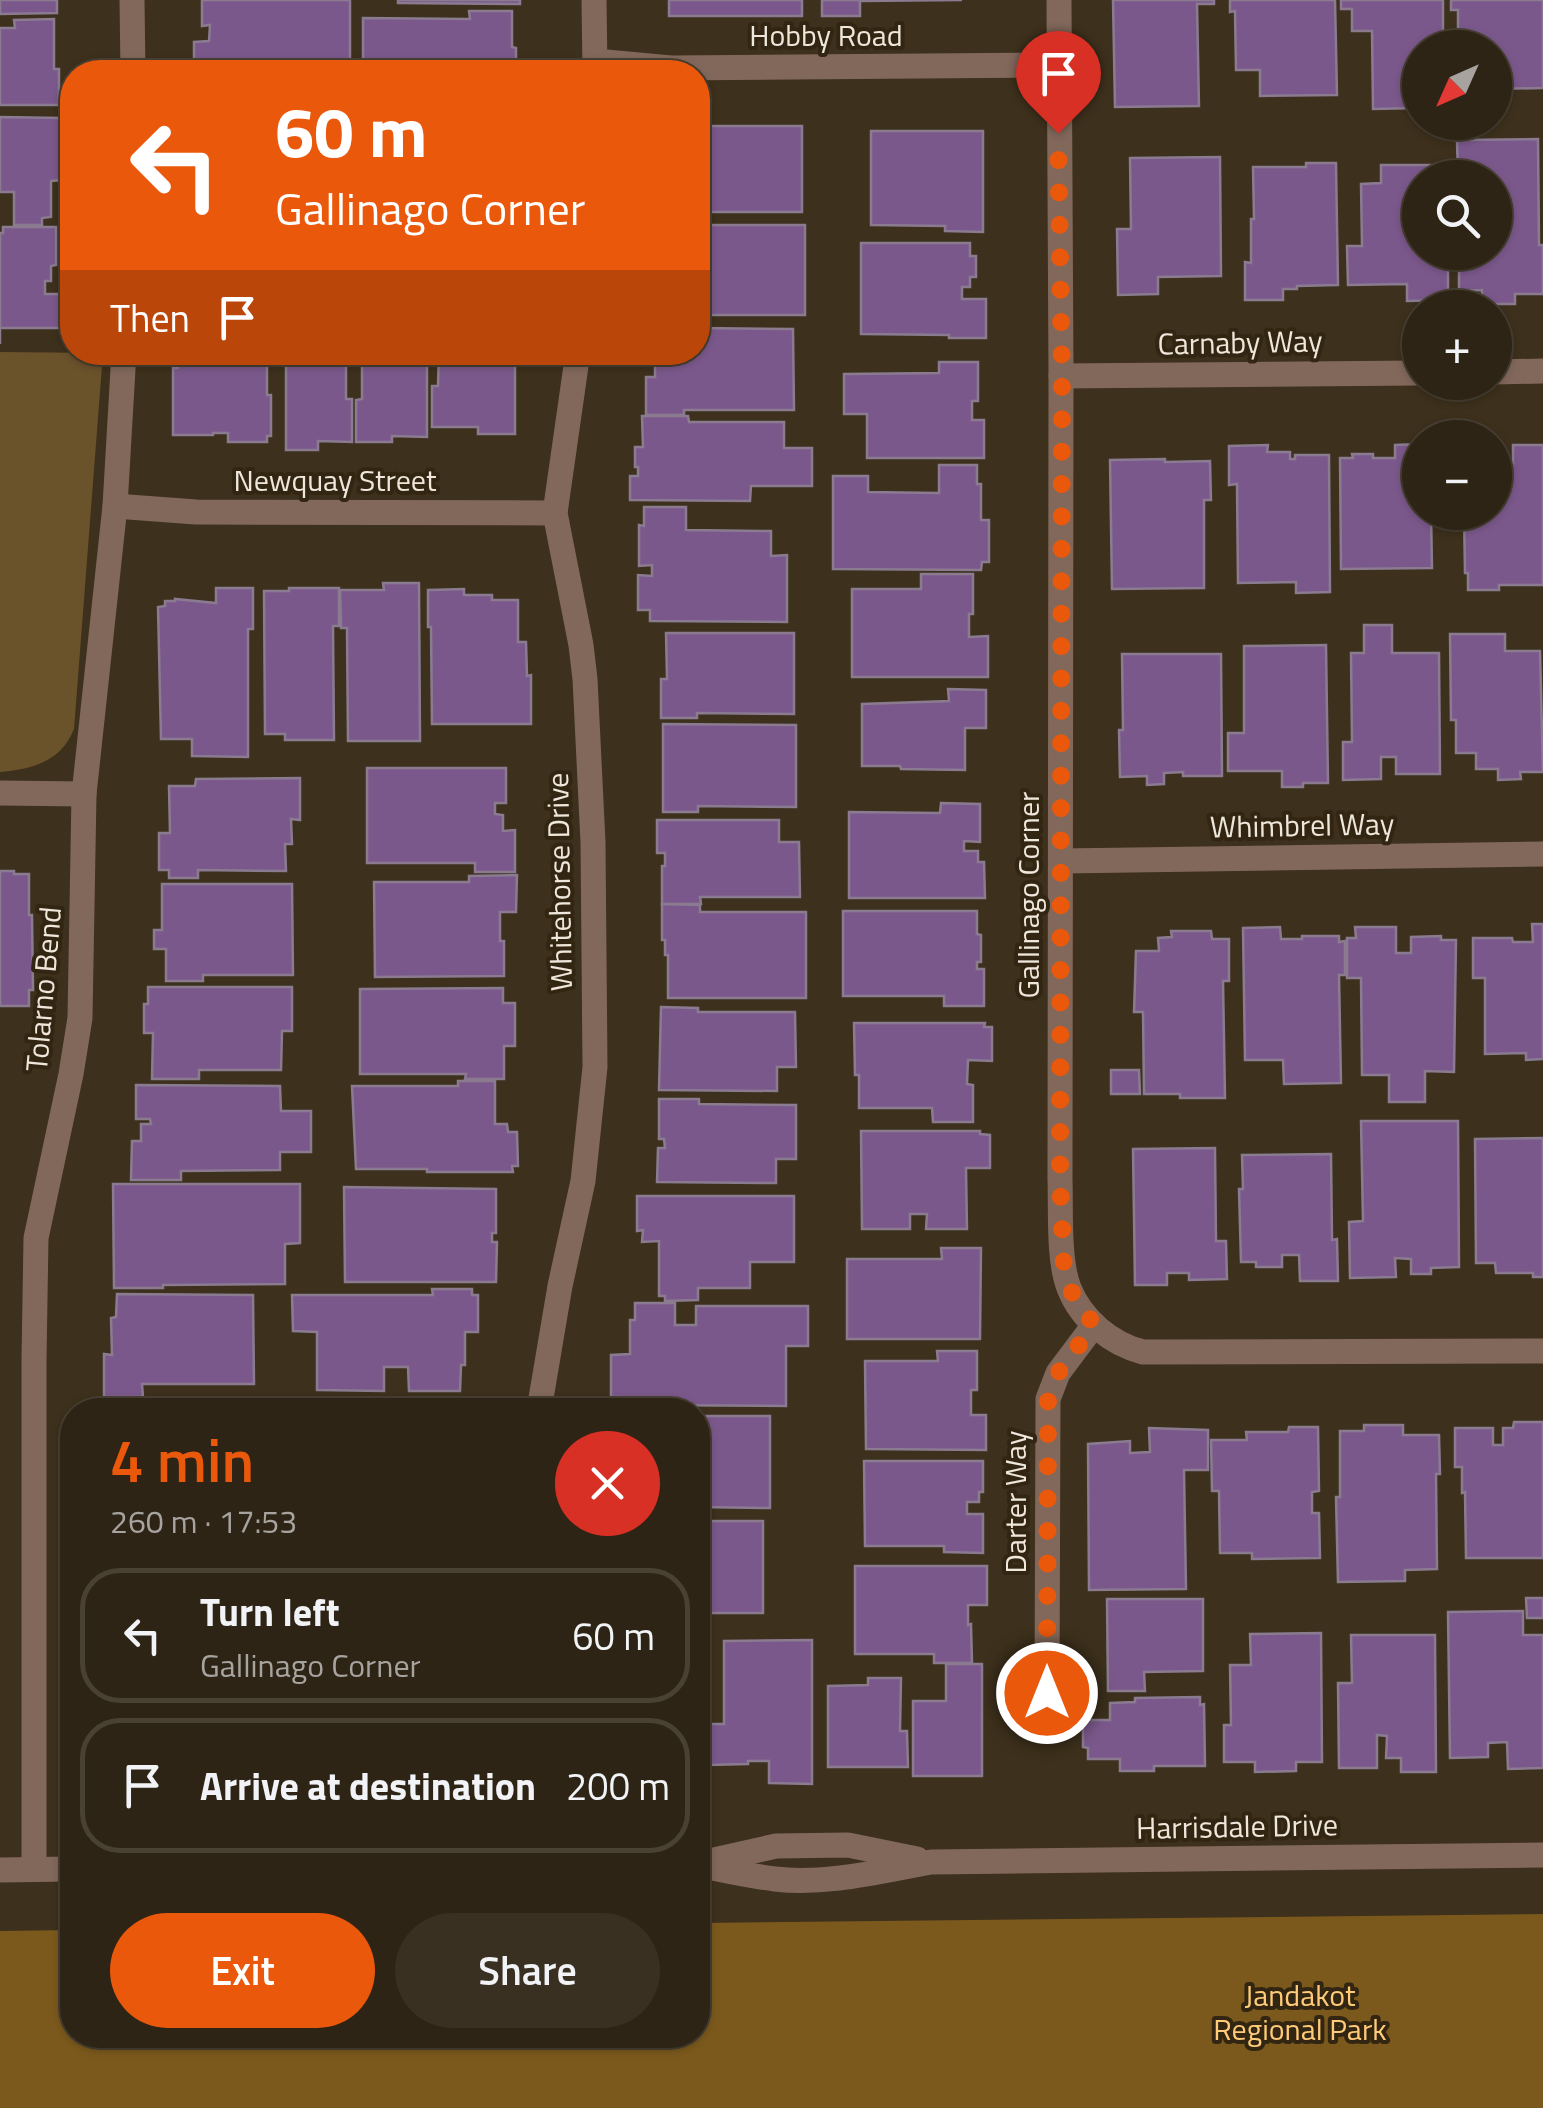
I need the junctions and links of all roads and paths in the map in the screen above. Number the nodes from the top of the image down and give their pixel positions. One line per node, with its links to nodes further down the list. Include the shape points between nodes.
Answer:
1 (132, 0): 4 (street)
2 (594, 0): 5 (street)
3 (1059, 0): 6 (street, Gallinago Corner)
4 (134, 60)
5 (595, 60)
6 (1058, 65): 7 (street, Hobby Road); 13 (street, Gallinago Corner)
7 (710, 68)
8 (123, 365): 14 (street, Tolarno Bend)
9 (576, 365): 15 (street, Whitehorse Drive)
10 (1543, 371): 12 (street)
11 (1402, 372): 13 (street, Carnaby Way)
12 (1512, 372)
13 (1062, 376): 19 (street, Gallinago Corner)
14 (115, 506): 15 (street, Newquay Street); 17 (street, Tolarno Bend)
15 (555, 513): 22 (street, Whitehorse Drive, via 586,679 595,1067 582,1181)
16 (0, 793): 17 (street)
17 (84, 794): 28 (street, Tolarno Bend, via 80,1018 36,1238)
18 (1543, 854): 19 (street, Whimbrel Way)
19 (1062, 861): 20 (street, Gallinago Corner, via 1064,1269)
20 (1094, 1325): 21 (street, Gallinago Corner, via 1142,1352); 23 (street, Darter Way, via 1058,1373 1048,1399)
21 (1543, 1350)
22 (541, 1398)
23 (1047, 1693)
24 (1543, 1855): 25 (street, Harrisdale Drive, via 931,1862 808,1880)
25 (710, 1866)
26 (60, 1869): 28 (street)
27 (0, 1870): 28 (street)
28 (34, 1870)

